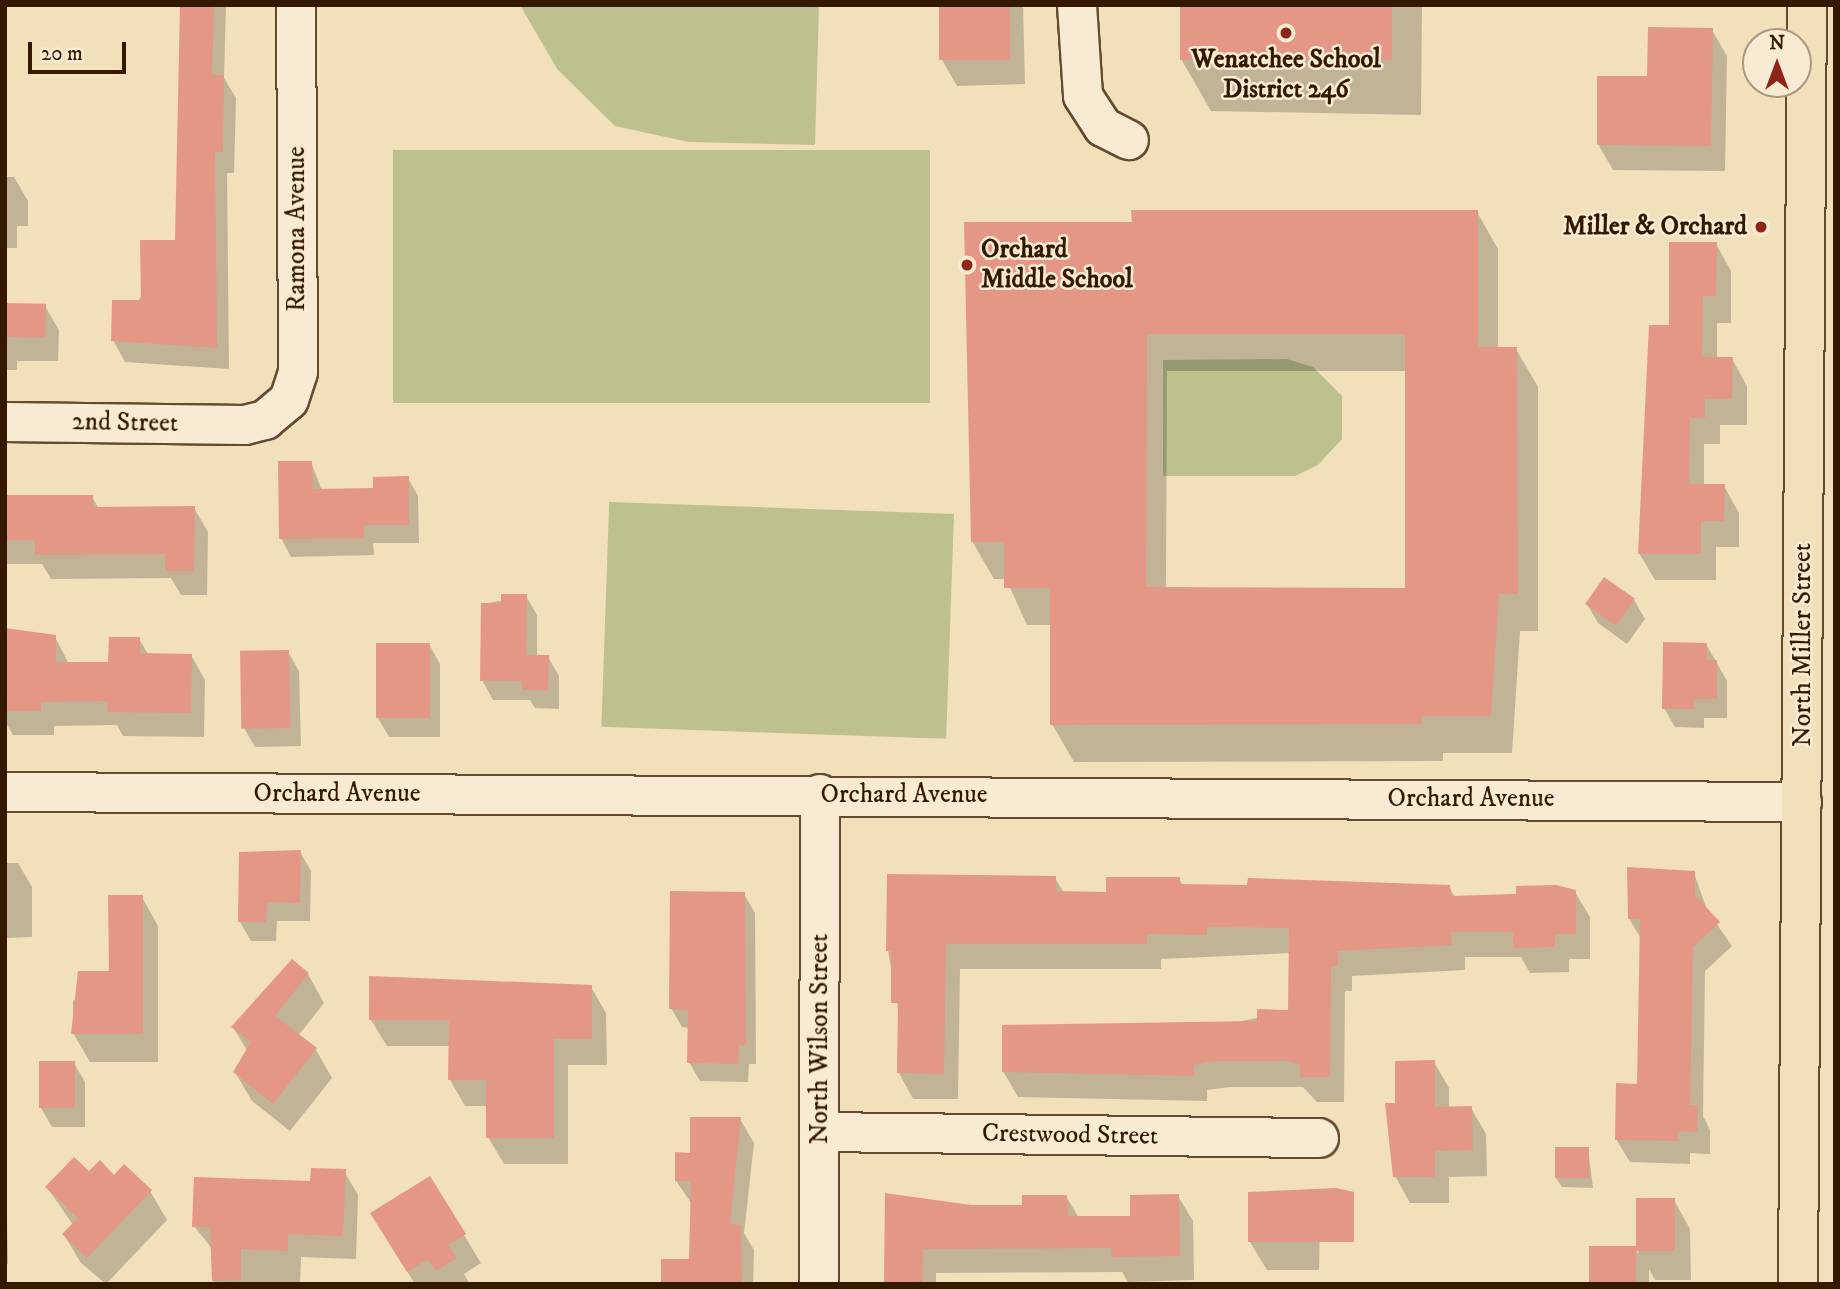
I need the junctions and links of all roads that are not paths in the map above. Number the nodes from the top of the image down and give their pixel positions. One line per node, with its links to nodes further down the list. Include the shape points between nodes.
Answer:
1 (296, 5): 6 (street, Ramona Avenue, via 296,388 265,420)
2 (1077, 5): 4 (street, via 1083,96 1103,127)
3 (1807, 5): 9 (main road, North Miller Street)
4 (1129, 140)
5 (5, 422): 6 (street, 2nd Street)
6 (246, 425)
7 (5, 792): 8 (street, Orchard Avenue)
8 (820, 794): 9 (street, Orchard Avenue); 10 (street, North Wilson Street)
9 (1802, 802): 13 (main road, North Miller Street)
10 (820, 1132): 11 (street, Crestwood Street); 12 (street, North Wilson Street)
11 (1319, 1138)
12 (819, 1284)
13 (1798, 1284)

